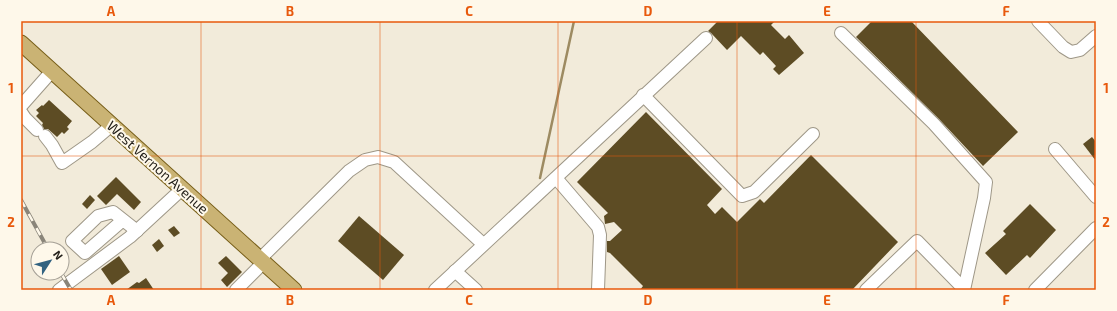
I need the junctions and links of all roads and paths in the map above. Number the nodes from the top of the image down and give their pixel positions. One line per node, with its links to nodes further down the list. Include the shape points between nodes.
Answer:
1 (1038, 21): 3 (street, via 1071,52 1080,50)
2 (841, 32): 29 (street, via 934,124 986,182)
3 (1096, 36)
4 (706, 38): 7 (street)
5 (21, 43): 6 (main road, West Vernon Avenue)
6 (52, 71): 8 (street); 10 (main road, West Vernon Avenue)
7 (644, 95): 11 (street, via 742,196 754,192); 13 (street)
8 (21, 106)
9 (21, 112): 10 (street, via 52,145 62,163)
10 (112, 125): 14 (main road, West Vernon Avenue)
11 (813, 134)
12 (1055, 149): 15 (street)
13 (556, 178): 19 (street); 27 (street, via 598,227)
14 (182, 189): 18 (street); 20 (main road, West Vernon Avenue)
15 (1096, 197)
16 (123, 220): 18 (street)
17 (1096, 228): 30 (street)
18 (138, 231): 23 (street)
19 (483, 244): 20 (street, via 394,162 378,157 365,160 349,171); 21 (street)
20 (262, 261): 22 (street); 24 (main road, West Vernon Avenue)
21 (455, 271): 25 (street); 26 (street)
22 (241, 288)
23 (59, 290)
24 (294, 290)
25 (435, 290)
26 (476, 290)
27 (598, 290)
28 (866, 290): 29 (street, via 916,241)
29 (964, 290)
30 (1035, 290)

